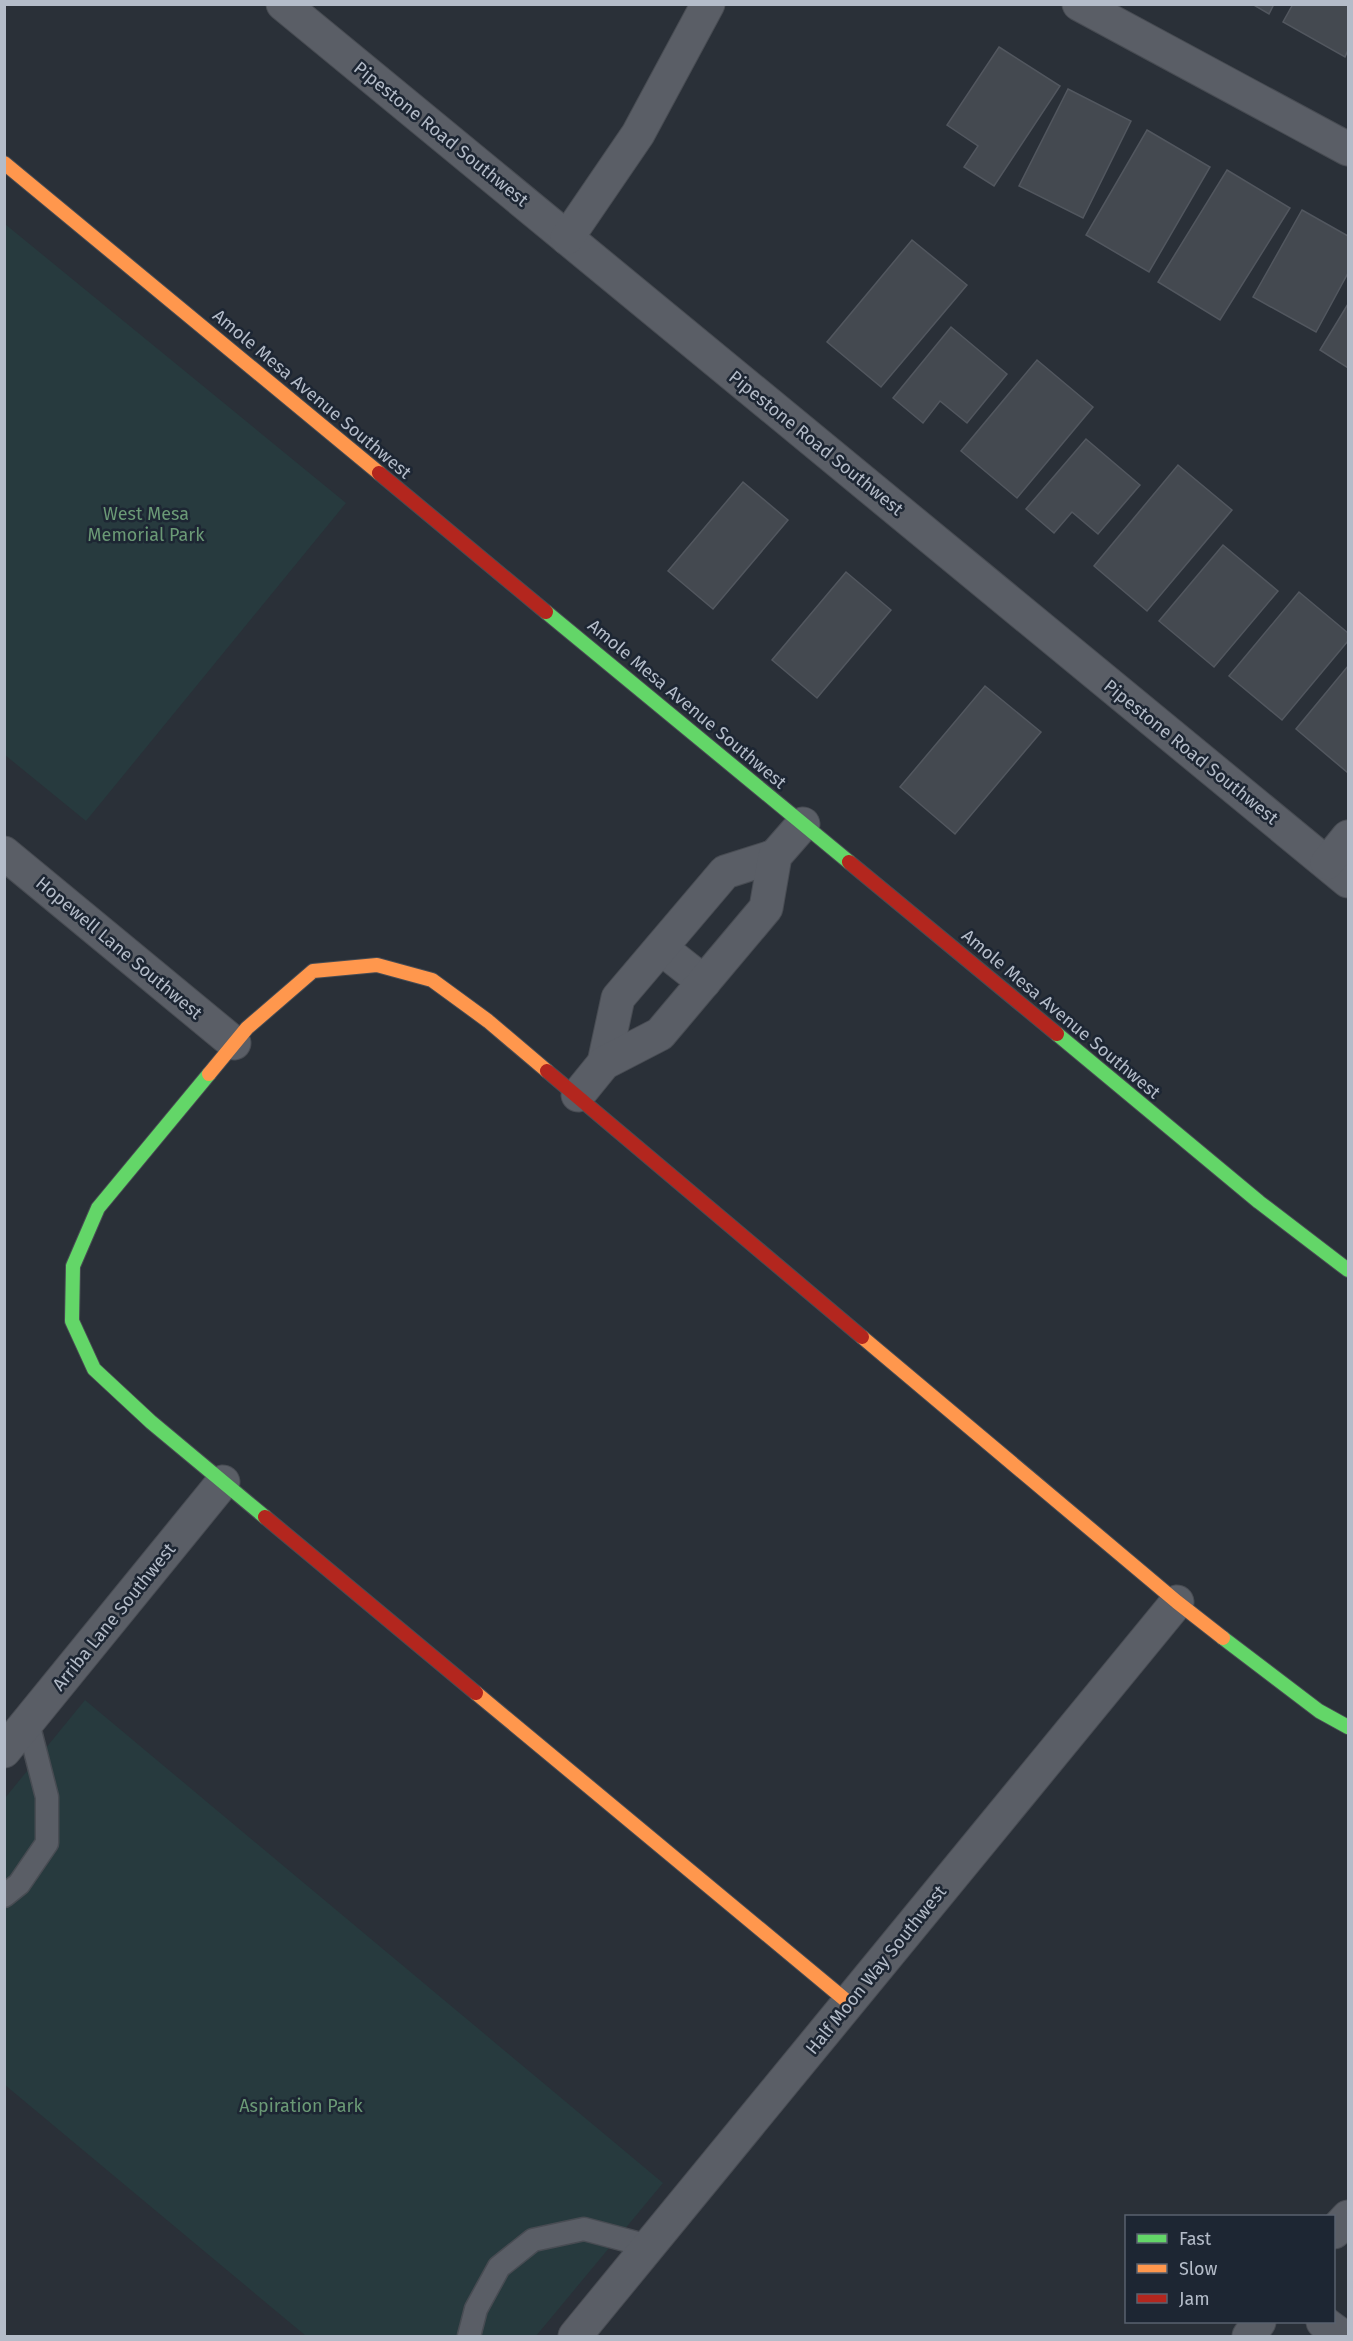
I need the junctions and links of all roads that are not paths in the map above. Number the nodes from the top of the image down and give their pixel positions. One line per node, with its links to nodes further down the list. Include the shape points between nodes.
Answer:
1 (283, 4): 6 (street, Pipestone Road Southwest)
2 (708, 4): 6 (street, via 638,134)
3 (1079, 4): 4 (street)
4 (1348, 149)
5 (4, 163): 7 (street, Amole Mesa Avenue Southwest)
6 (567, 238): 11 (street, Pipestone Road Southwest)
7 (803, 824): 10 (street); 17 (street, Amole Mesa Avenue Southwest, via 1259,1202)
8 (1348, 837): 11 (street)
9 (4, 853): 14 (street, Hopewell Lane Southwest)
10 (775, 856): 12 (street, via 725,872); 13 (street, via 766,908)
11 (1338, 872)
12 (661, 948): 13 (street); 15 (street, via 618,998)
13 (704, 982): 15 (street, via 660,1034)
14 (234, 1043): 16 (street, via 246,1028 313,971 377,965 432,980); 18 (street, via 98,1208 72,1277 72,1321 94,1369)
15 (604, 1063): 16 (street)
16 (578, 1095): 19 (street)
17 (1348, 1270)
18 (223, 1482): 20 (street, Arriba Lane Southwest); 24 (street)
19 (1178, 1602): 21 (street, via 1318,1711); 24 (street, Half Moon Way Southwest)
20 (28, 1723): 22 (street, Arriba Lane Southwest); 23 (lane, via 47,1797 47,1843 19,1884)
21 (1348, 1727)
22 (4, 1751)
23 (4, 1896)
24 (849, 2003): 27 (street, Half Moon Way Southwest)
25 (1348, 2217): 26 (street)
26 (1335, 2231)
27 (648, 2246): 30 (street, Half Moon Way Southwest); 31 (lane, via 584,2229 533,2240 499,2267 476,2309)
28 (1258, 2323): 32 (street)
29 (1324, 2323): 33 (street)
30 (588, 2332)
31 (469, 2337)
32 (1249, 2337)
33 (1342, 2337)

